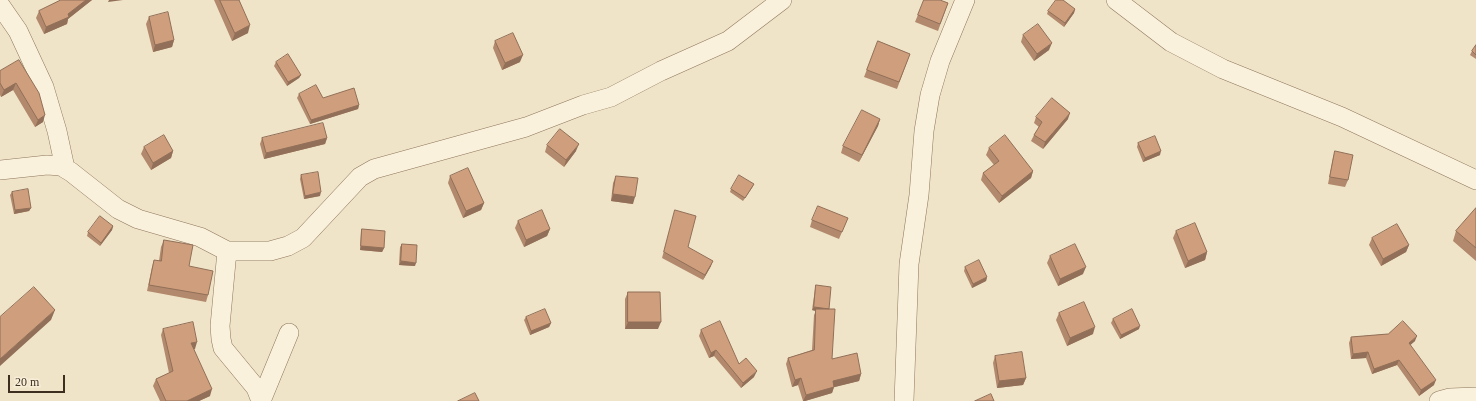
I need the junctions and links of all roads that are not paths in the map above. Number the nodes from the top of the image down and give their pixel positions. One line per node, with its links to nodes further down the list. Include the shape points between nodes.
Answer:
1 (782, 0): 8 (street, via 728,41 611,97 526,127 374,169 360,178 303,238 288,246 270,251)
2 (965, 0): 12 (street, via 940,61 925,124 910,264)
3 (1116, 0): 7 (street, via 1171,42 1222,69 1342,117)
4 (0, 4): 5 (street, via 18,30 44,88)
5 (64, 168): 6 (street, via 47,165); 8 (street, via 118,209 138,219 200,237)
6 (0, 170)
7 (1476, 180)
8 (227, 251): 11 (street, via 220,326 223,348 256,388)
9 (289, 333): 11 (street)
10 (1476, 397): 13 (street)
11 (261, 401)
12 (904, 401)
13 (1439, 401)

